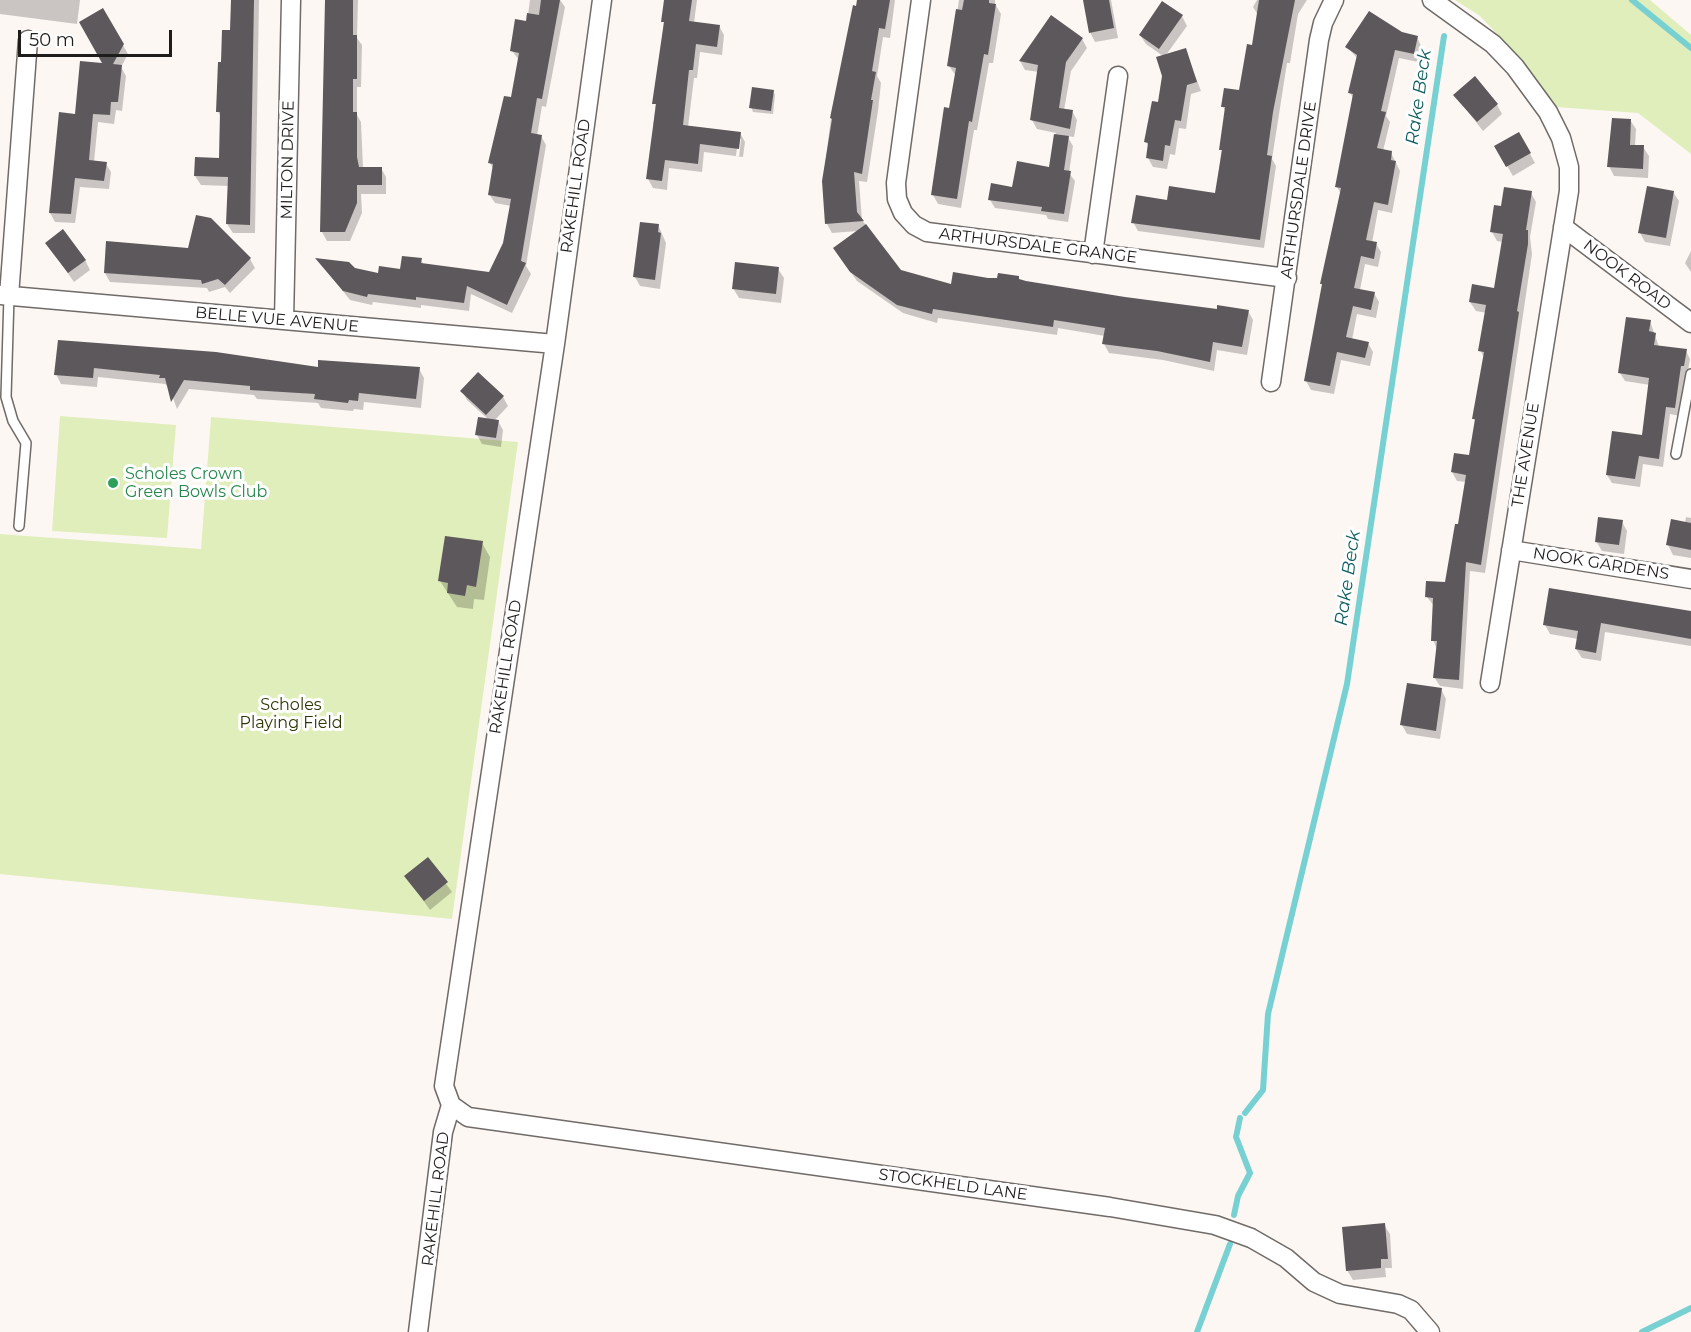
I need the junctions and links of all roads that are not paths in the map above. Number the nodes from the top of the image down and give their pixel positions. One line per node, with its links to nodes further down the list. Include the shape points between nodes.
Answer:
1 (291, 0): 12 (street, MILTON DRIVE)
2 (602, 0): 14 (street, RAKEHILL ROAD)
3 (921, 0): 9 (street, ARTHURSDALE GRANGE, via 896,183 903,213 927,232)
4 (1334, 0): 10 (street, ARTHURSDALE DRIVE, via 1319,40)
5 (1432, 0): 8 (street, THE AVENUE, via 1493,44 1548,112 1569,166)
6 (28, 40): 11 (street)
7 (1118, 76): 9 (street)
8 (1563, 227): 13 (street, NOOK ROAD); 19 (street, THE AVENUE)
9 (1093, 254): 10 (street, ARTHURSDALE GRANGE)
10 (1287, 278): 16 (street, ARTHURSDALE DRIVE)
11 (4, 296): 12 (street, BELLE VUE AVENUE); 18 (lane, via 6,397 13,421 26,443)
12 (284, 320): 14 (street, BELLE VUE AVENUE)
13 (1691, 323)
14 (555, 344): 22 (street, RAKEHILL ROAD, via 444,1086)
15 (1691, 374): 17 (lane)
16 (1271, 382)
17 (1676, 454)
18 (19, 526)
19 (1511, 550): 20 (street, NOOK GARDENS); 21 (street, THE AVENUE)
20 (1691, 579)
21 (1490, 683)
22 (451, 1105): 23 (street, RAKEHILL ROAD, via 442,1132); 24 (street, STOCKHELD LANE, via 468,1117 1110,1207 1215,1226 1251,1238 1286,1258 1314,1282 1340,1294 1411,1310)
23 (418, 1332)
24 (1430, 1332)

